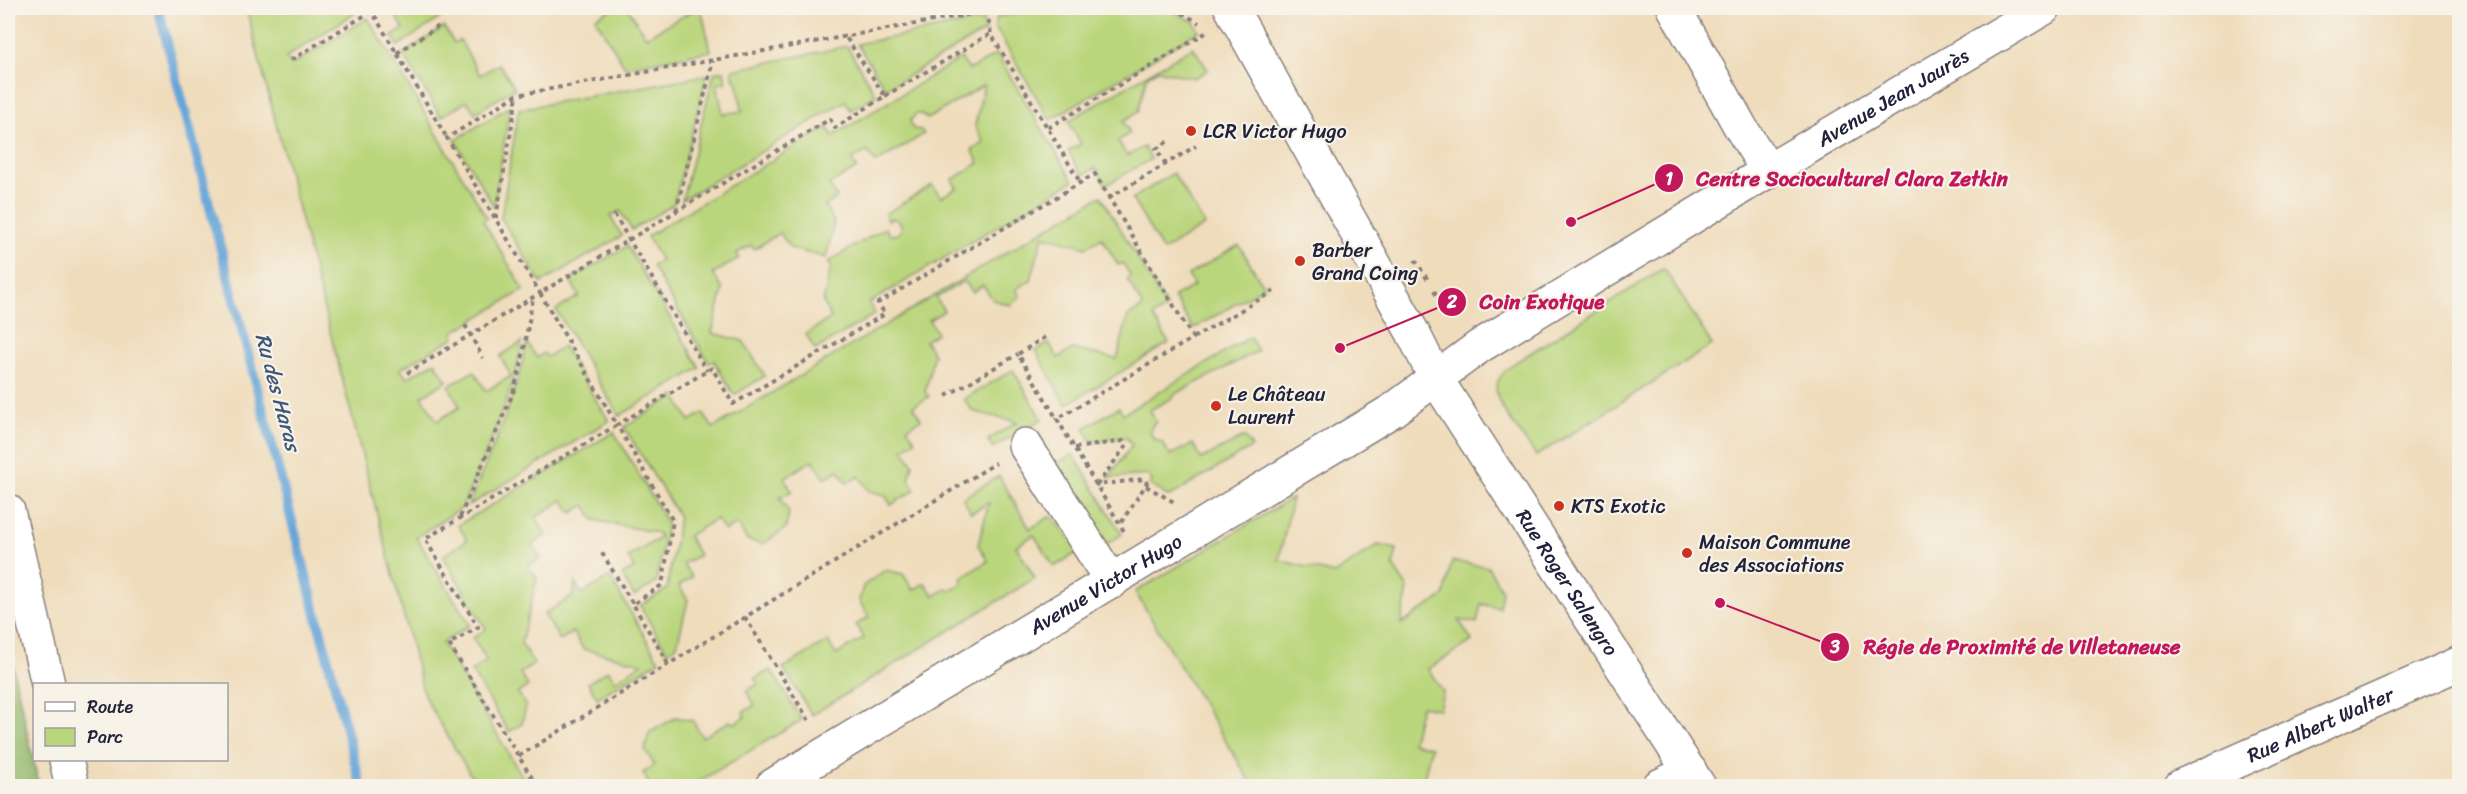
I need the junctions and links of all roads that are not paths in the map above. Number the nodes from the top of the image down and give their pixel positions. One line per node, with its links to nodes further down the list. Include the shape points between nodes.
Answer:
1 (1231, 8): 5 (street, Rue Roger Salengro)
2 (1674, 8): 4 (street)
3 (2044, 8): 4 (street, Avenue Jean Jaurès)
4 (1768, 171): 5 (street, Avenue Jean Jaurès, via 1480,346)
5 (1436, 379): 8 (street, Avenue Victor Hugo, via 1393,410); 12 (street, Rue Roger Salengro)
6 (1025, 445): 8 (street)
7 (8, 511): 10 (street)
8 (1112, 582): 14 (street, Avenue Victor Hugo)
9 (2460, 663): 16 (street, Rue Albert Walter)
10 (48, 683)
11 (66, 761): 13 (street)
12 (1694, 779): 15 (street)
13 (72, 786)
14 (772, 786)
15 (1659, 786)
16 (2181, 786)

